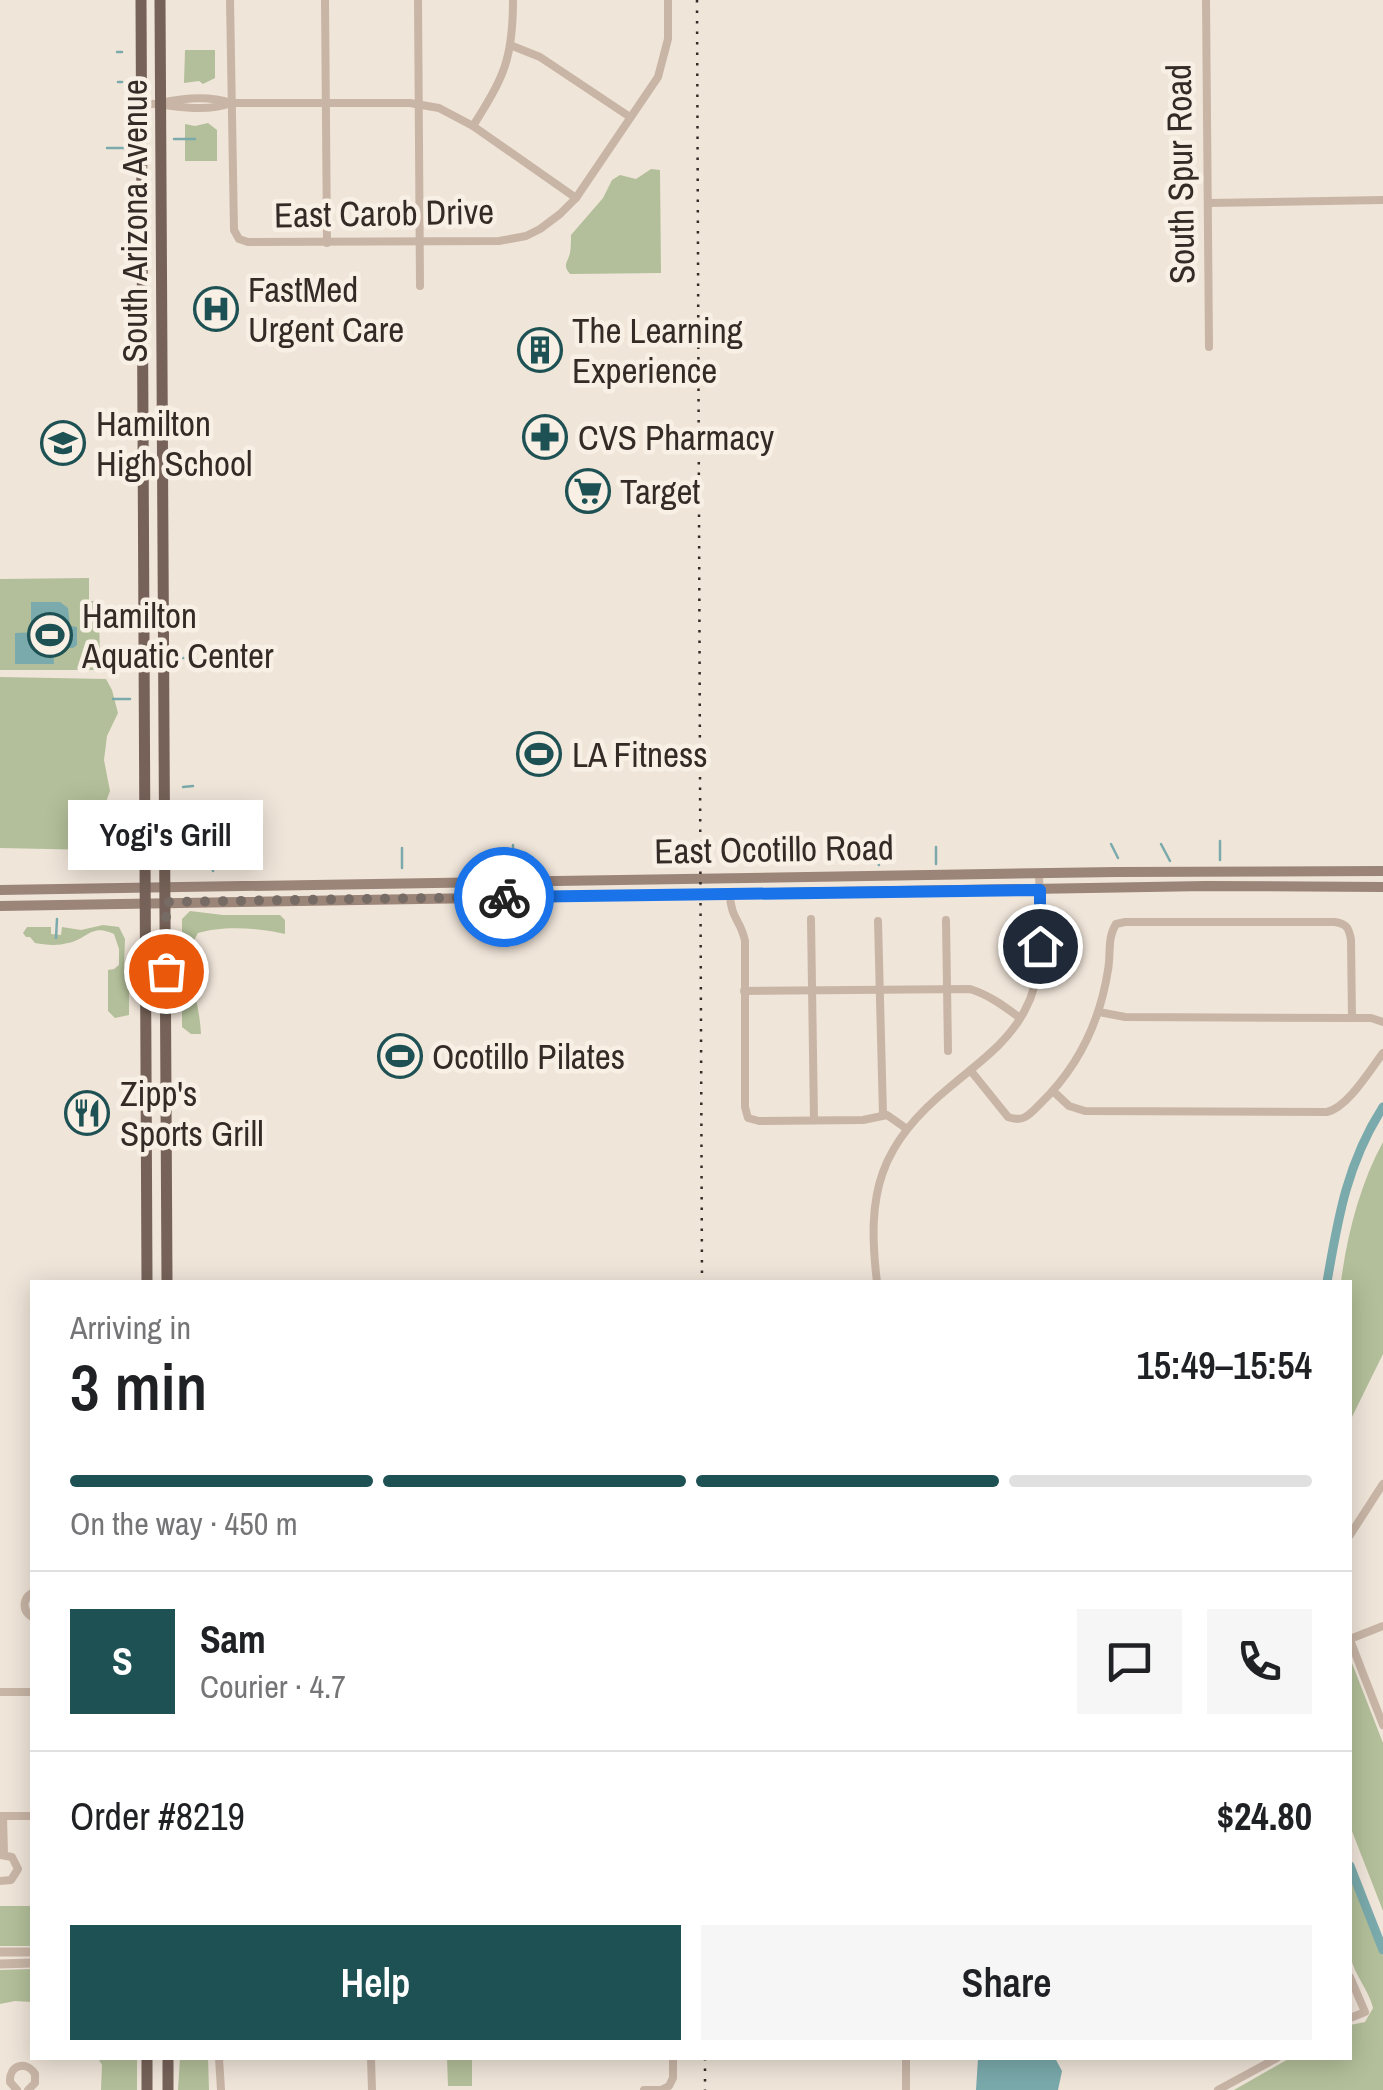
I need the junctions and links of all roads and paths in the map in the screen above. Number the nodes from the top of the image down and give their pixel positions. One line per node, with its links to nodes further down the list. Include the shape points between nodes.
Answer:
1 (141, 0): 10 (main road, South Arizona Avenue)
2 (160, 0): 13 (main road, South Arizona Avenue)
3 (230, 0): 11 (street)
4 (325, 0): 12 (street)
5 (418, 0): 14 (street)
6 (513, 0): 9 (street)
7 (668, 0): 15 (street, East Carob Drive, via 666,54)
8 (1206, 0): 19 (street, South Spur Road)
9 (510, 46): 15 (street); 16 (street, via 504,74)
10 (140, 103): 13 (street); 28 (main road, South Arizona Avenue)
11 (231, 103): 12 (street); 13 (street); 21 (street, East Carob Drive, via 232,220 239,239)
12 (326, 103): 14 (street); 21 (street)
13 (160, 104): 27 (main road, South Arizona Avenue)
14 (420, 104): 16 (street); 20 (street)
15 (630, 117): 17 (street, East Carob Drive)
16 (473, 126): 17 (street)
17 (576, 198): 20 (street, East Carob Drive, via 526,236)
18 (1383, 200): 19 (street)
19 (1208, 203): 23 (street, South Spur Road)
20 (420, 241): 21 (street, East Carob Drive); 22 (street)
21 (327, 243)
22 (420, 286)
23 (1209, 347)
24 (1383, 872): 25 (main road, East Ocotillo Road)
25 (1040, 873): 26 (main road, East Ocotillo Road); 31 (street)
26 (381, 882): 27 (main road, East Ocotillo Road); 33 (main road)
27 (166, 887): 28 (main road, East Ocotillo Road); 35 (main road, South Arizona Avenue)
28 (144, 888): 30 (main road, East Ocotillo Road); 34 (main road, South Arizona Avenue)
29 (1383, 888): 31 (main road, East Ocotillo Road)
30 (0, 890)
31 (1040, 890): 32 (main road, East Ocotillo Road); 45 (street, via 1039,960)
32 (730, 894): 33 (main road, East Ocotillo Road); 43 (street, via 745,940)
33 (381, 899): 35 (main road, East Ocotillo Road)
34 (144, 902): 35 (main road, East Ocotillo Road); 36 (main road, East Ocotillo Road); 55 (main road, South Arizona Avenue)
35 (166, 902): 56 (main road, South Arizona Avenue)
36 (0, 906)
37 (810, 919): 42 (street)
38 (878, 920): 41 (street)
39 (946, 920): 40 (street)
40 (946, 988): 41 (street); 45 (street, via 982,993); 48 (street)
41 (879, 989): 42 (street); 52 (street)
42 (812, 990): 43 (street); 53 (street)
43 (744, 991): 53 (street, via 747,1115 759,1121)
44 (1099, 1012): 46 (street); 46 (street, via 1116,924 1335,922 1349,929 1352,940); 51 (street)
45 (1020, 1018): 50 (street)
46 (1352, 1018): 47 (street)
47 (1383, 1022)
48 (948, 1051)
49 (1383, 1052): 51 (street, via 1345,1101 1327,1112 1085,1112)
50 (971, 1071): 51 (street, via 1016,1120); 54 (street)
51 (1053, 1091)
52 (883, 1115): 53 (street); 54 (street)
53 (814, 1120)
54 (907, 1128): 57 (street, via 876,1193)
55 (147, 1280)
56 (167, 1280)
57 (877, 1280)
58 (1383, 1484): 59 (street)
59 (1352, 1532)
60 (30, 1594): 61 (street, via 24,1605)
61 (30, 1615)
62 (1383, 1626): 63 (street)
63 (1352, 1638)
64 (1352, 1644): 67 (street)
65 (0, 1692): 66 (street)
66 (30, 1692)
67 (1383, 1724)
68 (2, 1816): 69 (street); 70 (street)
69 (30, 1816)
70 (2, 1855): 71 (street, via 16,1860 18,1869 11,1880)
71 (0, 1881)
72 (0, 1952): 73 (street)
73 (30, 1952)
74 (0, 1964): 75 (street)
75 (30, 1964)
76 (1352, 1982): 77 (street, via 1365,2012)
77 (1352, 2017)
78 (148, 2060): 87 (main road)
79 (168, 2060): 88 (main road)
80 (219, 2060): 89 (street)
81 (371, 2060): 90 (street)
82 (672, 2060): 91 (street, via 669,2086)
83 (906, 2060): 92 (street)
84 (1273, 2060): 93 (street)
85 (17, 2090): 86 (street, via 10,2074 22,2065 35,2074)
86 (28, 2090)
87 (147, 2090)
88 (168, 2090)
89 (221, 2090)
90 (372, 2090)
91 (644, 2090)
92 (906, 2090)
93 (1218, 2090)

